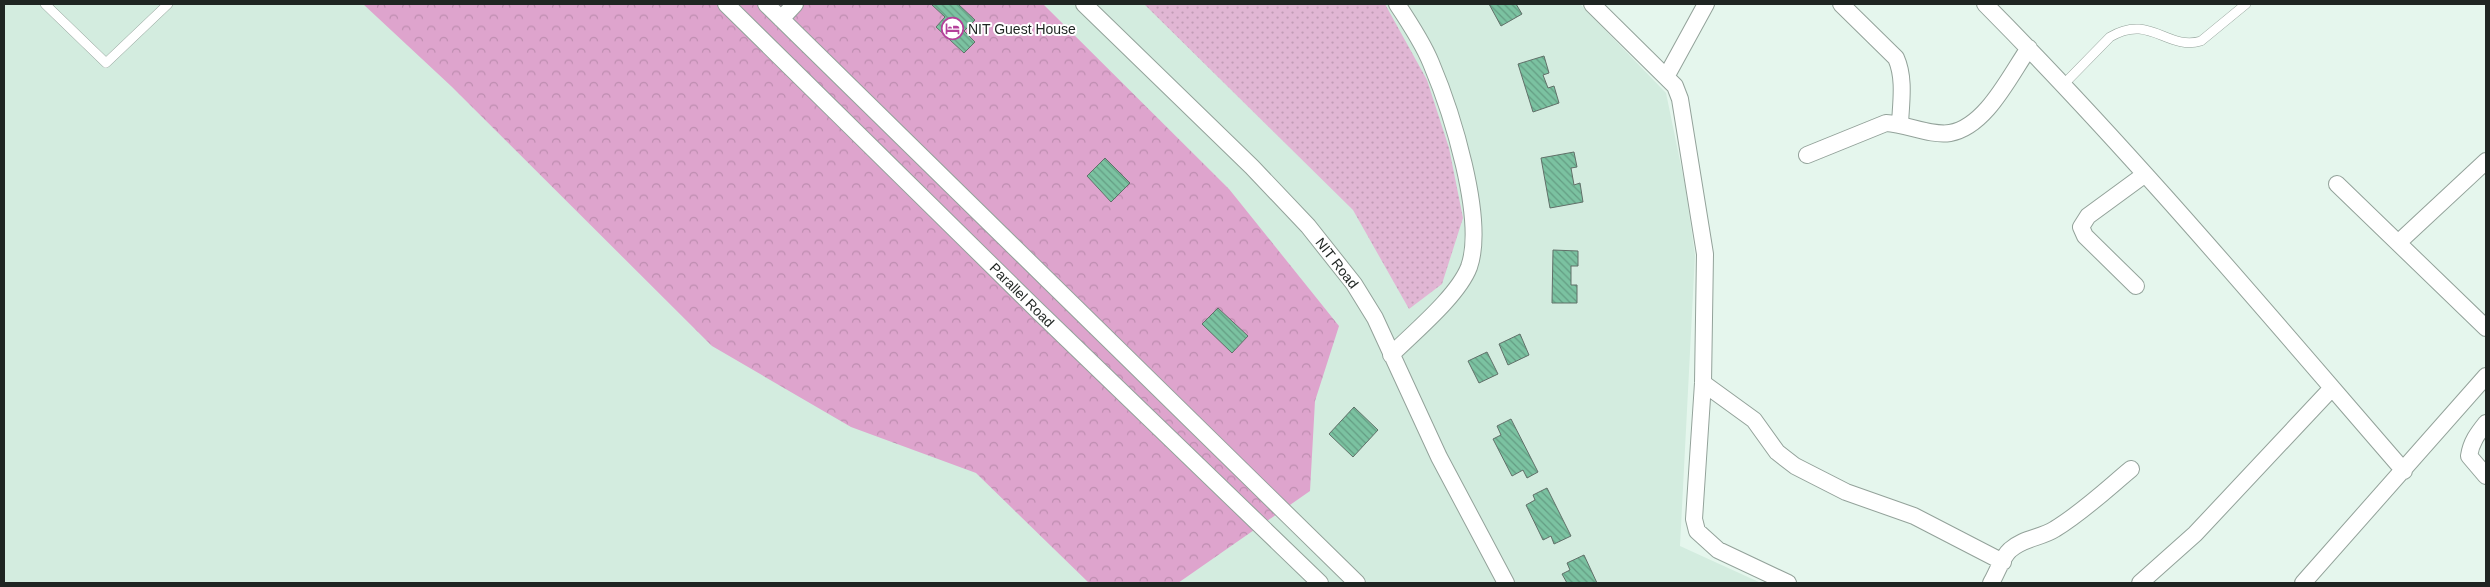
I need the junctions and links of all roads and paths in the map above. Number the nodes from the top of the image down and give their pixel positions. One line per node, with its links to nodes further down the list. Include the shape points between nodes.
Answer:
1 (45, 4): 2 (lane, via 106,63)
2 (168, 4)
3 (726, 4): 34 (street, Parallel Road)
4 (766, 4): 13 (street, Parallel Road)
5 (795, 4): 13 (street)
6 (1084, 4): 25 (street, NIT Road, via 1308,226 1354,284 1375,318)
7 (1397, 4): 25 (street, via 1431,62 1453,125 1470,202 1474,243 1468,268 1455,290)
8 (1592, 4): 15 (street)
9 (1706, 4): 15 (street)
10 (1841, 4): 17 (street, via 1896,58 1901,79)
11 (1985, 4): 14 (street)
12 (2246, 4): 16 (lane, via 2216,30 2192,44 2147,29 2117,32)
13 (781, 19): 35 (street, Parallel Road)
14 (2029, 48): 16 (street); 17 (street, via 1975,123 1950,133)
15 (1666, 77): 27 (street, via 1675,86 1680,99 1705,254)
16 (2063, 85): 20 (street)
17 (1900, 124): 18 (street, via 1886,123)
18 (1807, 154)
19 (2486, 161): 22 (street)
20 (2144, 175): 23 (street, via 2088,216 2080,227 2085,236); 28 (street)
21 (2337, 184): 22 (street)
22 (2399, 242): 24 (street)
23 (2136, 286)
24 (2486, 328)
25 (1391, 355): 36 (street, NIT Road, via 1439,457)
26 (2486, 376): 31 (street)
27 (1703, 383): 33 (street, via 1754,420 1777,452 1795,466 1846,492 1914,516); 37 (street, via 1695,489 1697,531 1718,550)
28 (2332, 388): 31 (street); 39 (street, via 2195,534)
29 (2486, 423): 32 (street, via 2470,447 2469,456)
30 (2131, 469): 33 (street, via 2053,530 2012,548)
31 (2404, 471): 40 (street)
32 (2486, 476)
33 (2003, 562): 38 (street)
34 (1320, 583)
35 (1357, 583)
36 (1506, 583)
37 (1788, 583)
38 (1991, 583)
39 (2140, 583)
40 (2303, 583)

